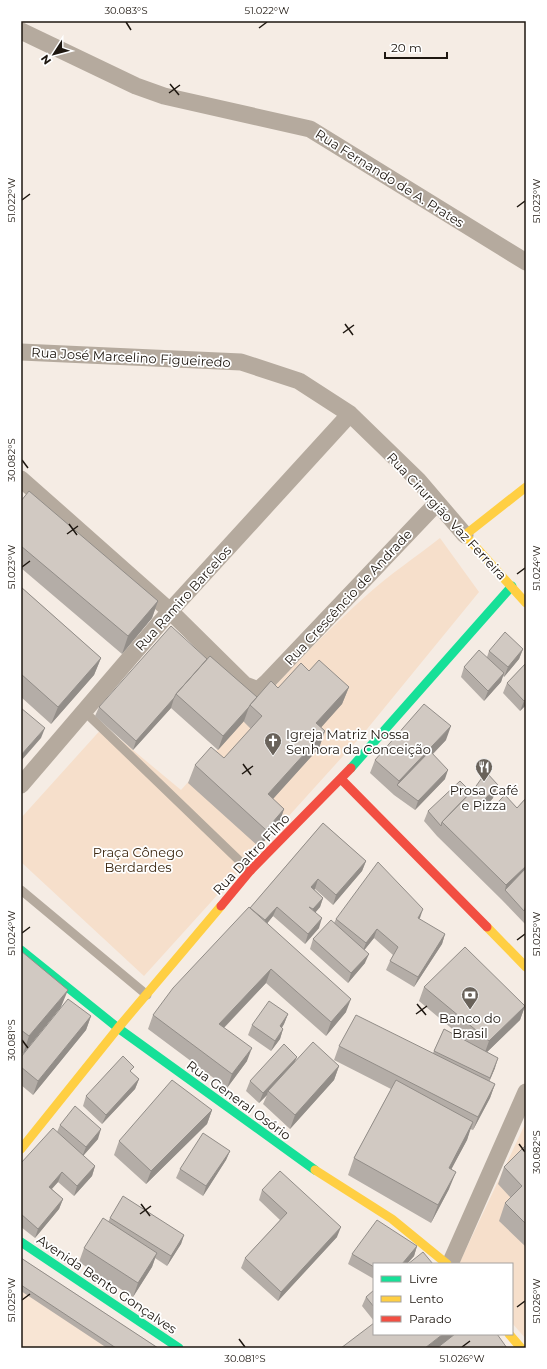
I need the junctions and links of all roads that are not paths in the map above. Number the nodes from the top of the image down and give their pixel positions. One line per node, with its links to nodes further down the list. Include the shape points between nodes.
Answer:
1 (21, 31): 2 (street, Rua Fernando de A. Prates, via 136,86 164,96 310,129)
2 (526, 262)
3 (21, 352): 4 (street, Rua José Marcelino Figueiredo)
4 (241, 362): 5 (street, Rua Cirurgião Vaz Ferreira, via 299,381)
5 (350, 414): 8 (street, Rua Cirurgião Vaz Ferreira, via 418,480); 12 (street, Rua Ramiro Barcelos)
6 (23, 485): 12 (street)
7 (526, 487): 9 (street)
8 (437, 503): 9 (street, Rua Cirurgião Vaz Ferreira); 12 (street, Rua Crescêncio de Andrade, via 258,690 246,686)
9 (465, 535): 10 (street, Rua Cirurgião Vaz Ferreira)
10 (512, 586): 11 (street, Rua Cirurgião Vaz Ferreira); 14 (street, Rua Daltro Filho)
11 (526, 603)
12 (170, 611): 13 (street, Rua Ramiro Barcelos)
13 (84, 711): 15 (street, Rua Ramiro Barcelos); 16 (lane)
14 (341, 779): 16 (street, Rua Daltro Filho); 19 (street)
15 (21, 785)
16 (250, 871): 20 (street, Rua Daltro Filho)
17 (21, 890): 20 (lane)
18 (21, 950): 21 (street, Rua General Osório)
19 (526, 968)
20 (147, 994): 21 (street, Rua Daltro Filho)
21 (118, 1028): 23 (street, Rua Daltro Filho); 25 (street, Rua General Osório, via 309,1166 392,1219)
22 (526, 1092): 26 (street)
23 (21, 1149)
24 (21, 1242): 28 (street, Avenida Bento Gonçalves)
25 (447, 1263)
26 (448, 1263)
27 (510, 1335): 29 (street)
28 (179, 1348)
29 (521, 1348)

